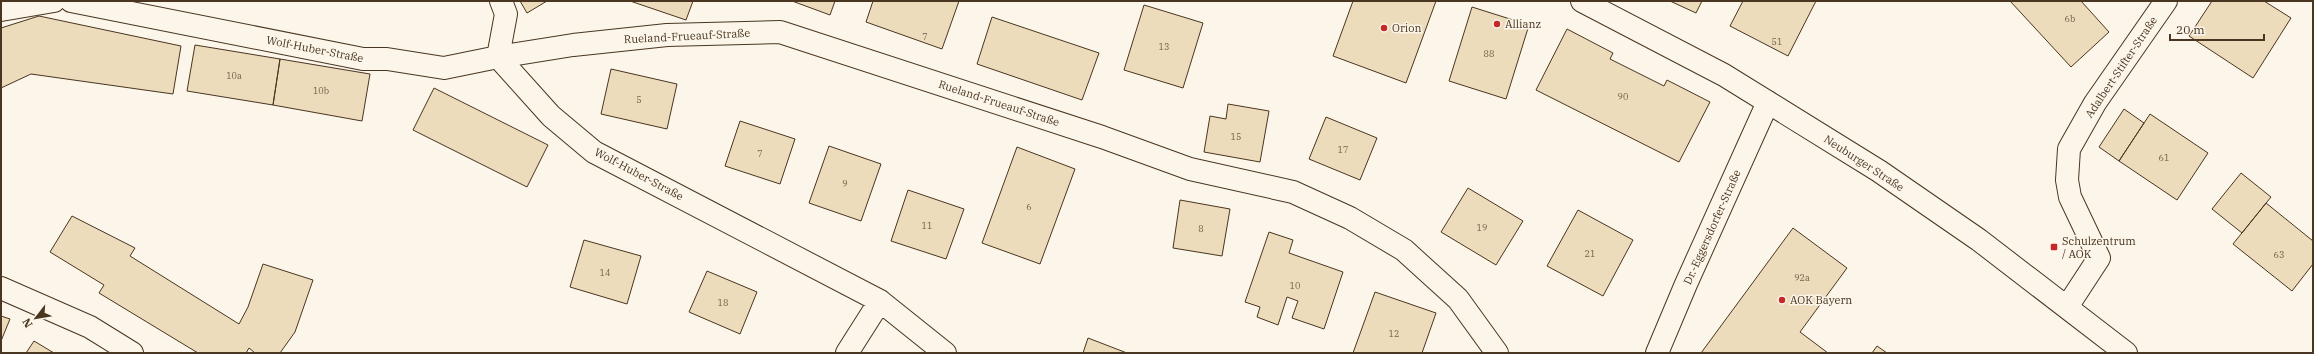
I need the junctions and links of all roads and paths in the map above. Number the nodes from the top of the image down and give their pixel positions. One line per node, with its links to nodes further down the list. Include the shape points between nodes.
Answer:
1 (54, 1): 6 (street)
2 (71, 1): 7 (street, Wolf-Huber-Straße, via 363,59 388,58 444,68)
3 (501, 1): 7 (street, via 506,14)
4 (1582, 1): 8 (street, Neuburger Straße, via 1724,75)
5 (2166, 1): 11 (street, Adalbert-Stifter-Straße, via 2095,103 2070,149 2067,180 2070,197 2099,258)
6 (1, 10)
7 (498, 57): 10 (street, Wolf-Huber-Straße, via 551,116 594,152); 15 (street, Rueland-Frueauf-Straße, via 573,45 667,35 780,32 1102,136 1190,169 1293,192 1350,218 1404,250 1458,299)
8 (1768, 102): 11 (street, Neuburger Straße, via 1879,171 1979,240); 16 (street, Dr.-Eggersdorfer-Straße)
9 (1, 288): 12 (street, via 90,327)
10 (880, 301): 13 (street); 14 (street, Wolf-Huber-Straße)
11 (2067, 307): 17 (street, Neuburger Straße)
12 (132, 353)
13 (847, 353)
14 (945, 353)
15 (1496, 353)
16 (1657, 353)
17 (2126, 353)

